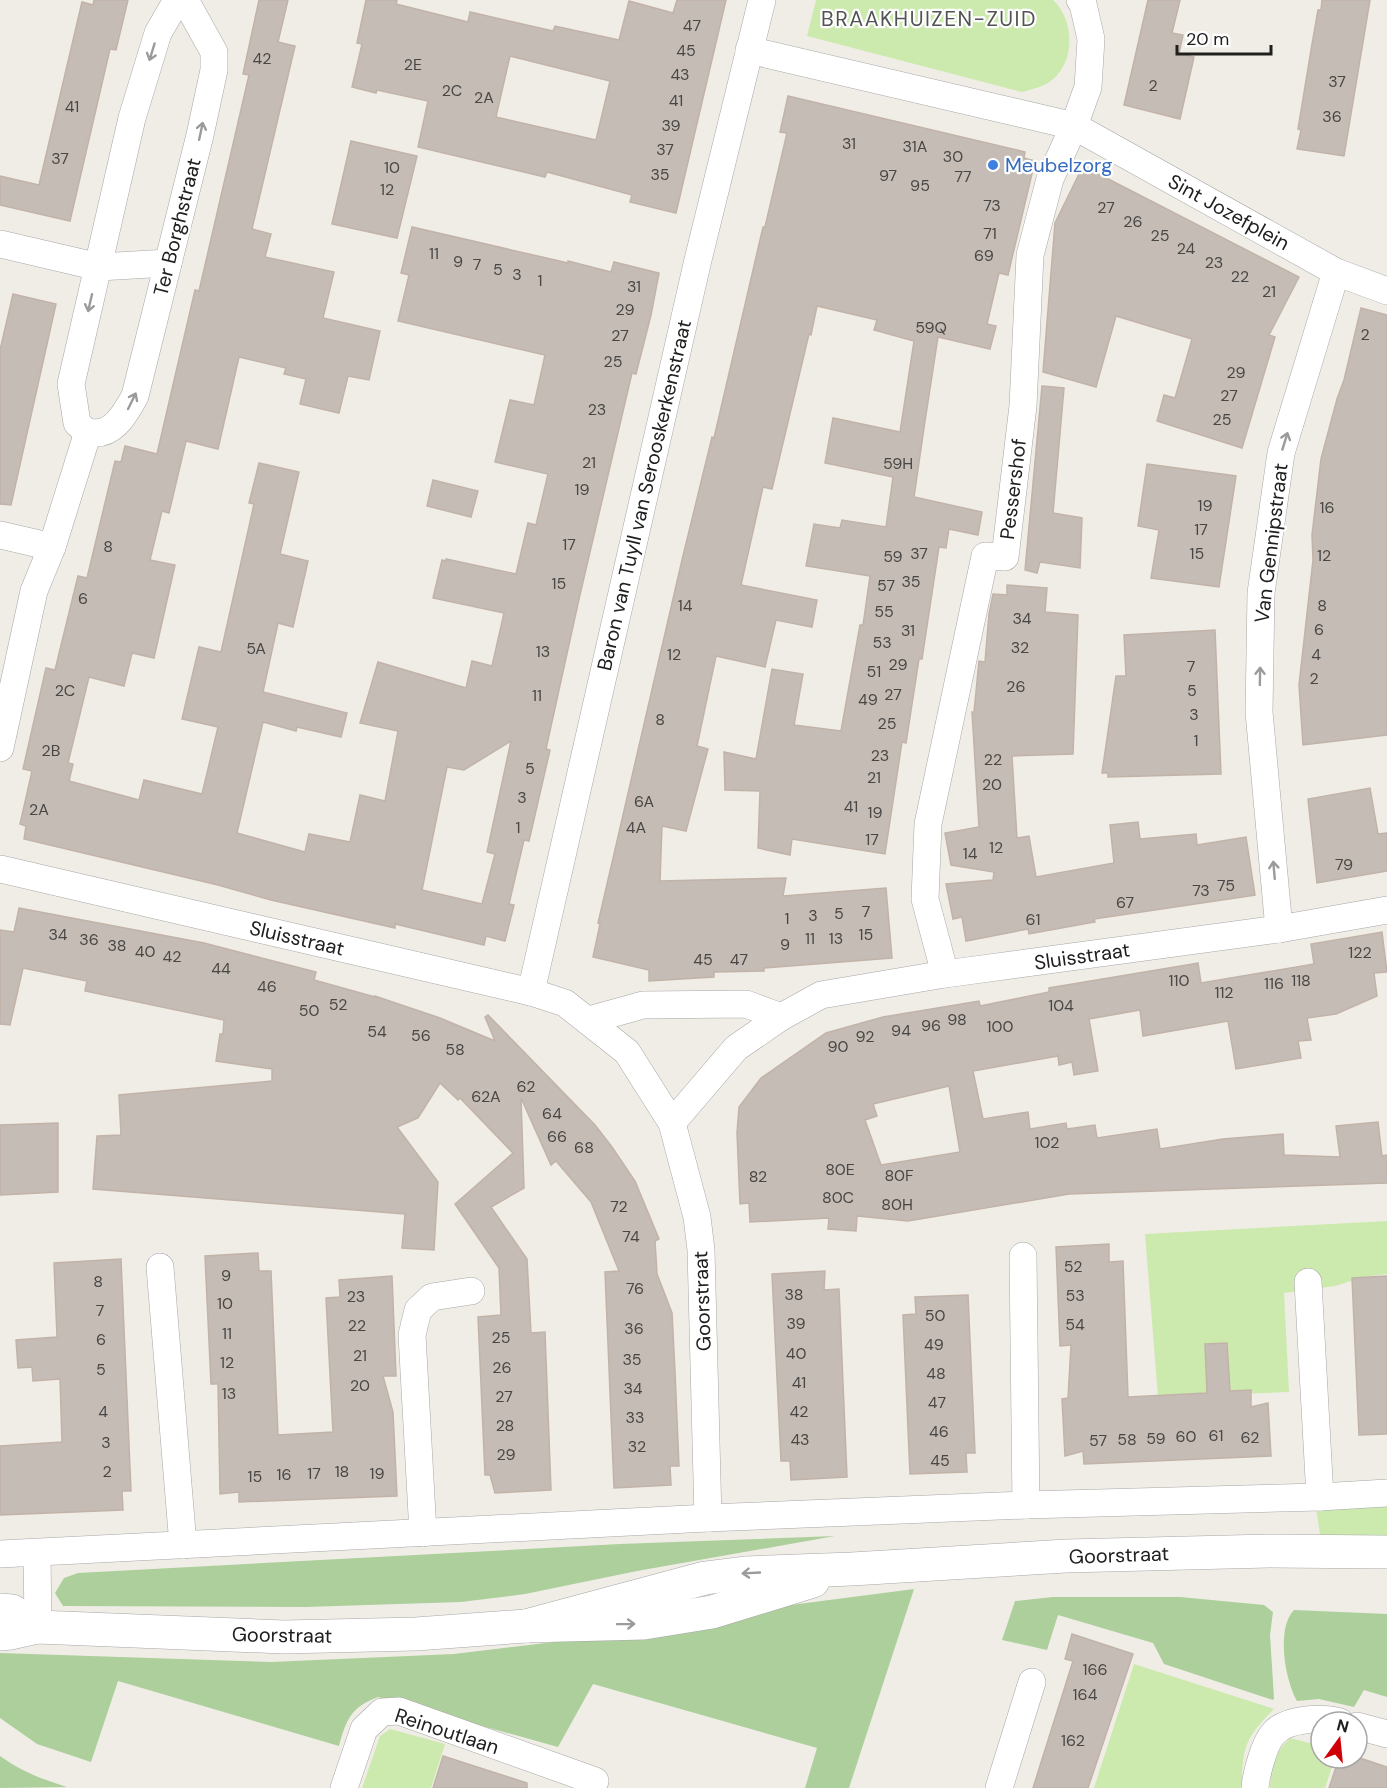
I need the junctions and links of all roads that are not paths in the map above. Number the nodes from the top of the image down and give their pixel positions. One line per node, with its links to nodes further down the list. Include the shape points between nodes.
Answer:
1 (177, 0): 9 (street, one-way to 9, via 158,33 132,118)
2 (185, 0): 8 (street, Ter Borghstraat, one-way to 2, via 214,70 214,52)
3 (762, 0): 5 (street, Baron van Tuyll van Serooskerkenstraat)
4 (1080, 0): 6 (street, via 1091,39 1088,87)
5 (749, 50): 6 (street, Sint Jozefplein); 20 (street, Baron van Tuyll van Serooskerkenstraat)
6 (1074, 126): 10 (street, Sint Jozefplein); 19 (street, Pessershof, via 1050,179 1030,255 1023,406 1005,557 985,556 928,824 925,899)
7 (0, 244): 9 (street)
8 (168, 263): 9 (street); 12 (street, Ter Borghstraat, one-way to 8, via 105,431 122,419 135,396)
9 (99, 267): 12 (street, one-way to 12, via 71,384 77,423)
10 (1336, 272): 11 (street, Sint Jozefplein); 18 (street, Van Gennipstraat, one-way to 10, via 1259,712 1261,593 1281,453)
11 (1387, 291)
12 (88, 432): 14 (street)
13 (0, 535): 14 (street)
14 (52, 547): 15 (street, via 34,591)
15 (0, 748)
16 (0, 869): 20 (street, Sluisstraat)
17 (1387, 910): 18 (street, Sluisstraat)
18 (1279, 928): 19 (street, Sluisstraat)
19 (945, 974): 21 (street, Sluisstraat, via 821,995)
20 (531, 992): 22 (street, Sluisstraat, via 565,1003)
21 (781, 1017): 22 (street, via 746,1004 643,1005); 23 (street, Sluisstraat, via 736,1048)
22 (589, 1020): 23 (street, Sluisstraat, via 627,1052)
23 (672, 1123): 31 (street, Goorstraat, via 697,1217 701,1250)
24 (1023, 1256): 30 (street)
25 (160, 1267): 33 (street)
26 (1308, 1282): 29 (street)
27 (471, 1292): 32 (street, via 432,1297 418,1310 412,1335)
28 (1387, 1493): 29 (street)
29 (1320, 1497): 30 (street)
30 (1026, 1505): 31 (street)
31 (708, 1518): 32 (street)
32 (423, 1533): 33 (street)
33 (183, 1545): 35 (street)
34 (1387, 1552): 38 (street, Goorstraat, via 1066,1557 745,1573 705,1578 526,1626 416,1634 284,1637)
35 (37, 1553): 36 (street); 38 (street)
36 (0, 1554)
37 (0, 1610): 38 (street, Goorstraat, via 12,1611)
38 (38, 1627): 39 (street, Goorstraat)
39 (0, 1634)
40 (1032, 1682): 46 (street)
41 (1309, 1720): 47 (street, via 1289,1723 1272,1734 1256,1773)
42 (1369, 1729): 43 (street)
43 (1387, 1734)
44 (595, 1781): 45 (street, Reinoutlaan, via 399,1711 382,1712 364,1729)
45 (344, 1788)
46 (999, 1788)
47 (1255, 1788)

